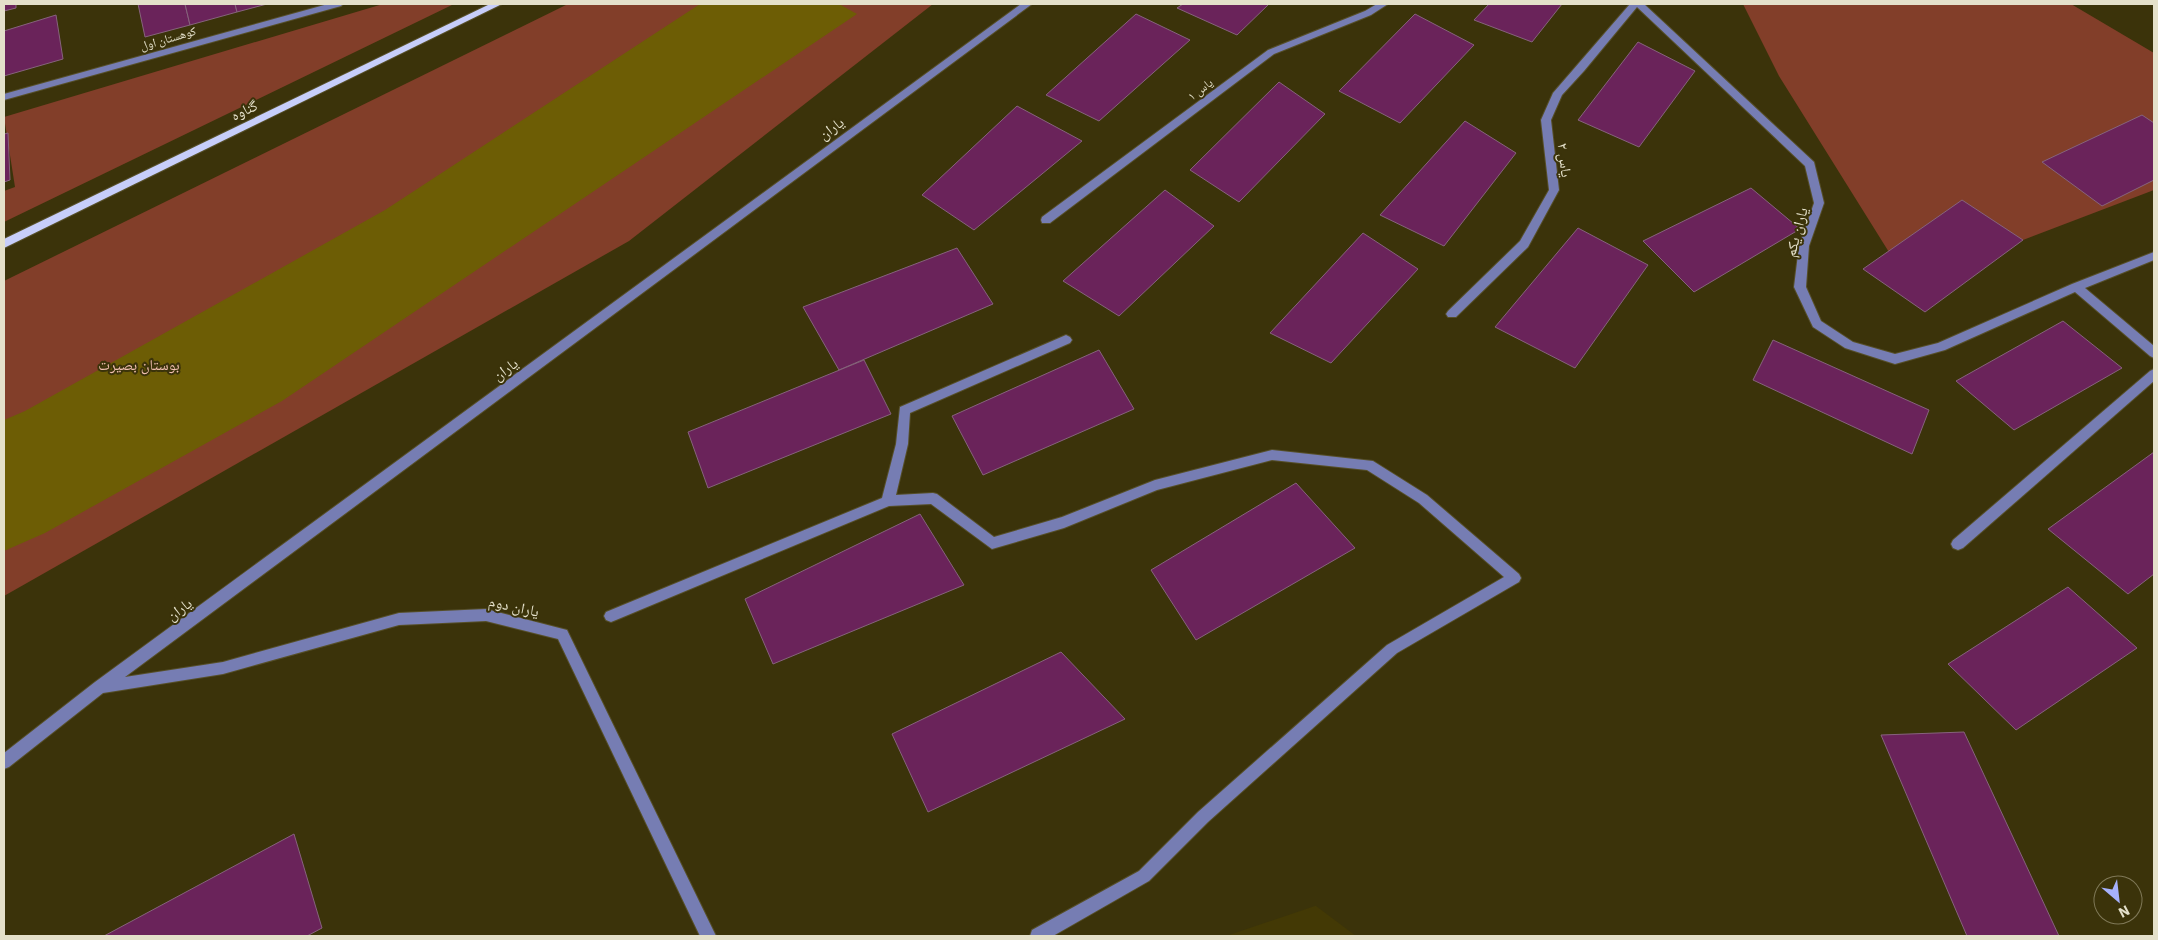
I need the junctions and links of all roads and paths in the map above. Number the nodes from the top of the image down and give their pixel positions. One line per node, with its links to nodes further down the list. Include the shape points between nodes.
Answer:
1 (338, 4): 7 (street, کوهستان اول)
2 (497, 4): 9 (main road, گناوه)
3 (1027, 4): 19 (street, یاران)
4 (1383, 4): 8 (street, یاس ۱, via 1271,52)
5 (1635, 4): 12 (street, یاس ۲, via 1558,93 1546,120 1554,190 1524,244)
6 (1639, 4): 11 (street, یاران یکم, via 1810,164 1819,203 1804,246 1800,287 1817,324 1849,345 1895,359 1941,347)
7 (4, 97)
8 (1046, 220)
9 (4, 244)
10 (2154, 256): 11 (street, یاران یکم)
11 (2076, 287): 14 (street)
12 (1452, 314)
13 (1066, 340): 16 (street, via 904,410 902,444)
14 (2154, 353)
15 (2154, 374): 17 (street)
16 (888, 501): 18 (street); 22 (street, via 933,498 992,543 1064,522 1155,486 1272,455 1369,465 1423,499 1514,578 1392,650 1204,817 1144,876)
17 (1958, 544)
18 (611, 616)
19 (100, 687): 20 (street, یاران); 21 (street, یاران دوم, via 223,668 399,619 486,615 562,634)
20 (4, 762)
21 (708, 936)
22 (1038, 936)

